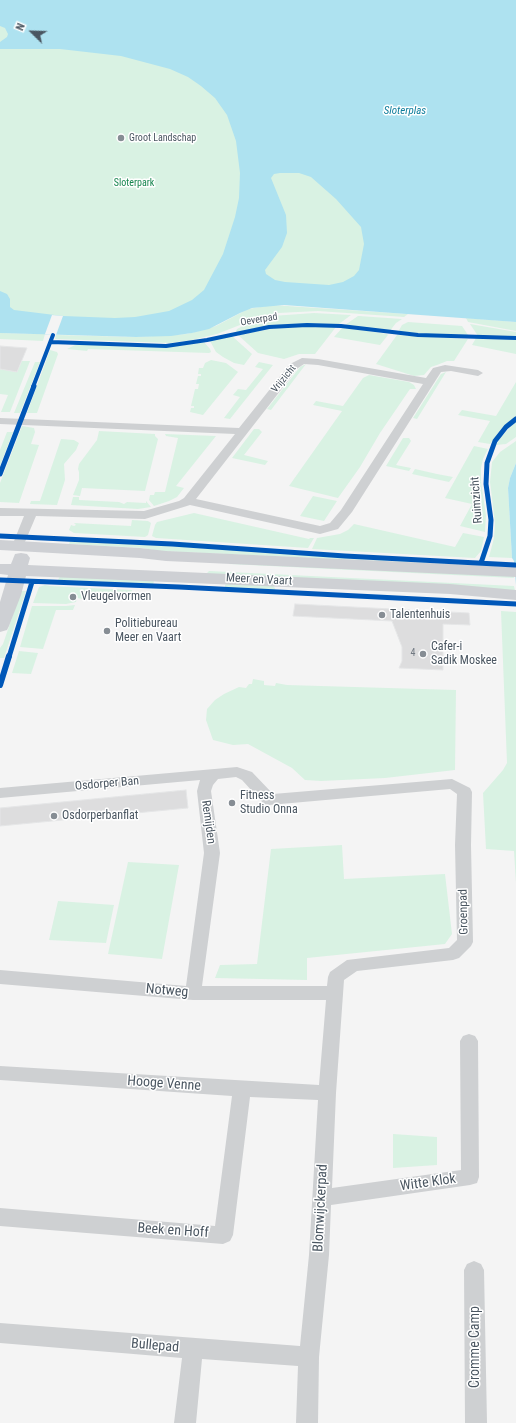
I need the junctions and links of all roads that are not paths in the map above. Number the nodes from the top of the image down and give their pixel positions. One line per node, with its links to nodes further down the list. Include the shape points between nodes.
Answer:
1 (478, 373): 2 (street, via 440,368)
2 (428, 382): 4 (street, Vrijzicht, via 302,361 294,366); 5 (street, via 346,512 334,526 314,529)
3 (0, 421): 4 (street)
4 (242, 432): 5 (street, Vrijzicht)
5 (188, 501): 7 (street, via 174,508 145,515)
6 (0, 512): 7 (street)
7 (32, 512): 9 (street)
8 (0, 546): 9 (main road, Meer en Vaart)
9 (18, 546): 10 (main road, Meer en Vaart, via 140,552 166,556); 11 (main road)
10 (516, 572)
11 (6, 574): 12 (main road, Meer en Vaart, via 222,578 442,588); 13 (main road)
12 (516, 595)
13 (0, 626)
14 (214, 774): 15 (street, Osdorper Ban); 17 (street, Groenpad, via 236,772 247,776 269,800 452,784 465,792 465,942 453,954 353,965); 18 (street, Remijden, via 206,783 204,791 212,853)
15 (0, 793)
16 (1, 981): 18 (street, Notweg)
17 (335, 985): 18 (street, Notweg); 22 (street, Blomwijckerpad)
18 (193, 993)
19 (469, 1041): 23 (street, Witte Klok, via 470,1177)
20 (0, 1073): 21 (street, Hooge Venne)
21 (242, 1089): 22 (street, Hooge Venne); 24 (street, Beek en Hoff, via 223,1235)
22 (327, 1093): 23 (street, Blomwijckerpad)
23 (321, 1198): 28 (street, Blomwijckerpad)
24 (0, 1217)
25 (474, 1270): 31 (street, Cromme Camp)
26 (0, 1333): 27 (street, Bullepad)
27 (192, 1349): 28 (street, Bullepad); 29 (street)
28 (310, 1357): 30 (street, Blomwijckerpad)
29 (186, 1423)
30 (307, 1423)
31 (476, 1423)

